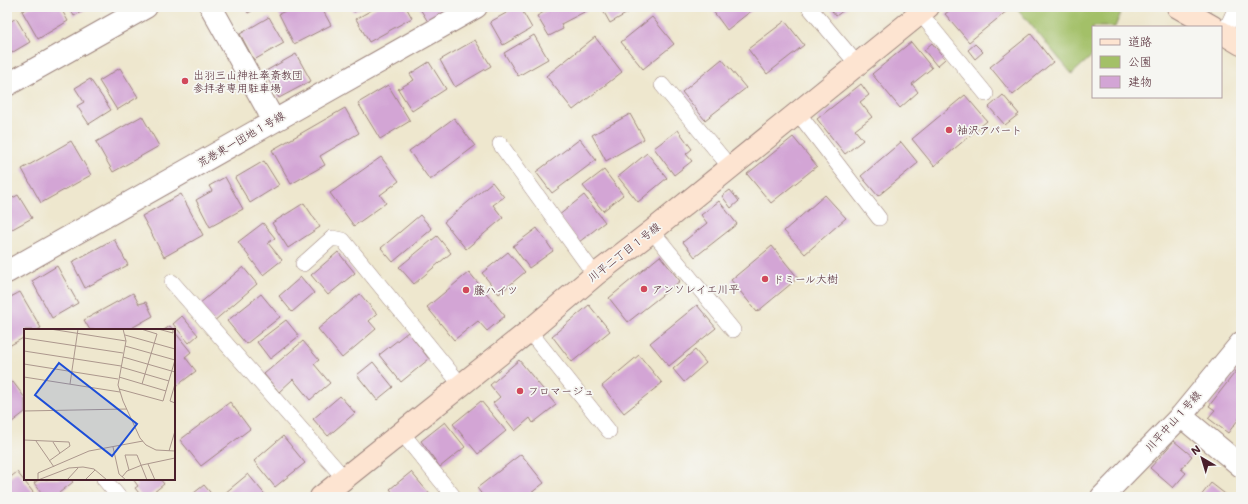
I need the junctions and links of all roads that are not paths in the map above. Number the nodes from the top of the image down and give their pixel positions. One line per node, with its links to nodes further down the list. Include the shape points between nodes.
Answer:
1 (146, 7): 11 (street)
2 (211, 7): 15 (street)
3 (476, 7): 15 (street, 荒巻東一団地１号線)
4 (810, 7): 10 (lane)
5 (1178, 7): 8 (street)
6 (1236, 7): 9 (lane)
7 (924, 10): 10 (street, 川平二丁目１号線); 13 (lane)
8 (1211, 26)
9 (1225, 34)
10 (857, 64): 14 (street, 川平二丁目１号線)
11 (7, 85)
12 (662, 85): 17 (lane)
13 (986, 94)
14 (798, 113): 17 (street, 川平二丁目１号線); 18 (lane)
15 (274, 121): 21 (street, 荒巻東一団地１号線)
16 (500, 144): 22 (lane)
17 (730, 167): 19 (street, 川平二丁目１号線)
18 (879, 218)
19 (652, 231): 22 (street, 川平二丁目１号線); 24 (lane)
20 (303, 264): 27 (lane, via 332,238 343,240)
21 (7, 272)
22 (595, 275): 25 (street, 川平二丁目１号線)
23 (172, 282): 32 (lane)
24 (733, 330)
25 (529, 331): 27 (street, 川平二丁目１号線); 29 (lane)
26 (1241, 342): 28 (street, 川平中山１号線)
27 (461, 385): 30 (street, 川平二丁目１号線)
28 (1181, 416): 31 (street); 37 (street, 川平中山１号線)
29 (609, 431)
30 (402, 433): 32 (street, 川平二丁目１号線); 36 (lane)
31 (1241, 466)
32 (344, 478): 35 (street, 川平二丁目１号線)
33 (105, 480): 34 (lane)
34 (119, 497)
35 (321, 497)
36 (454, 497)
37 (1102, 497)

